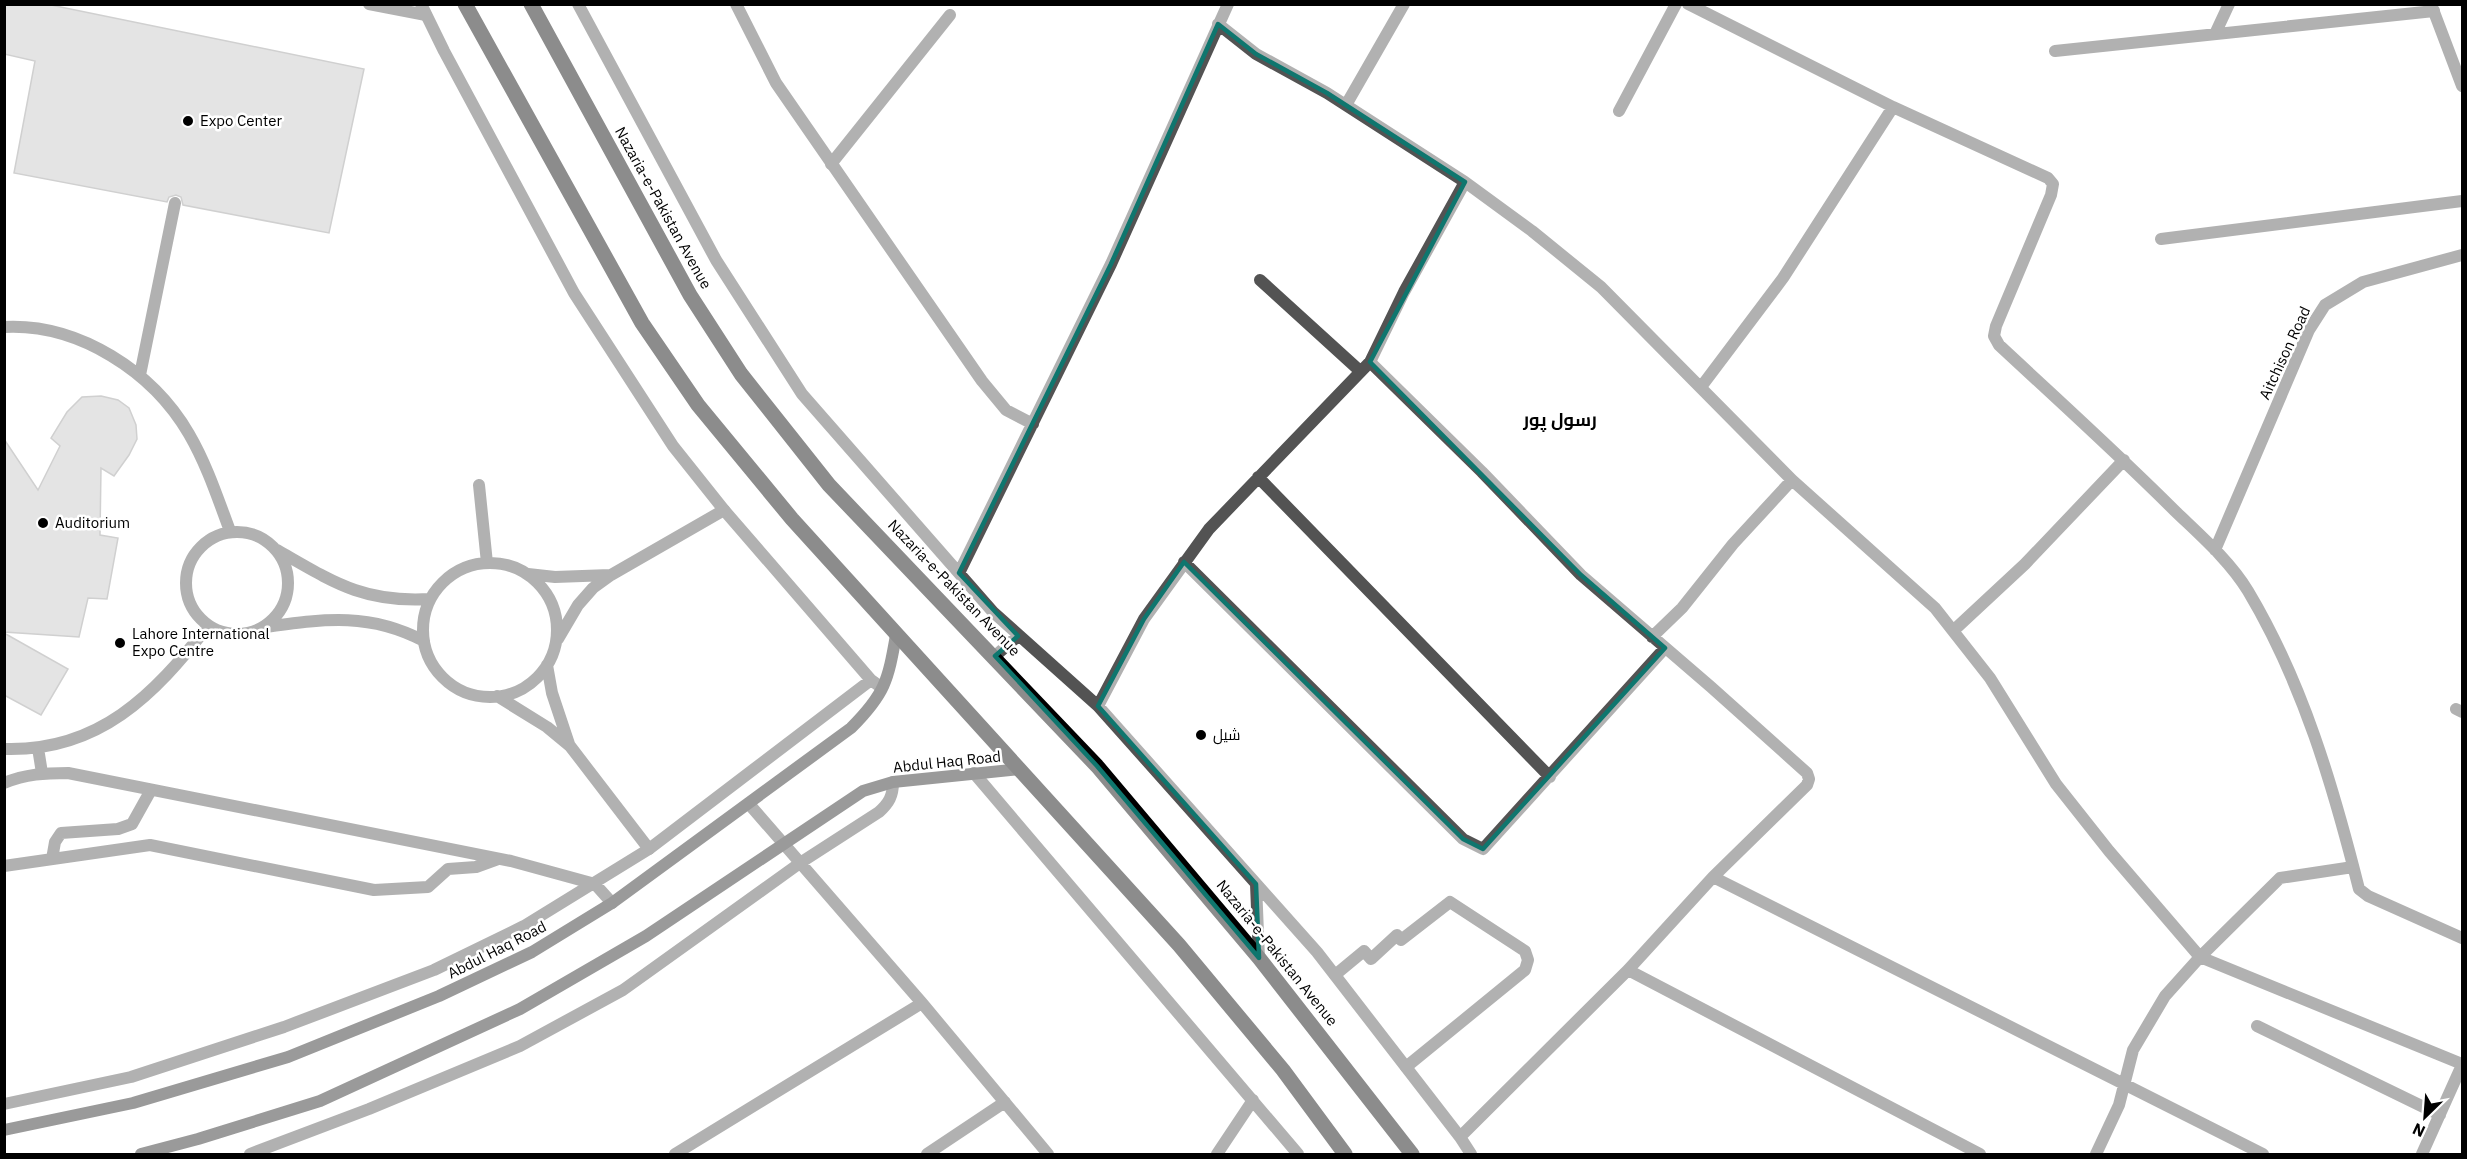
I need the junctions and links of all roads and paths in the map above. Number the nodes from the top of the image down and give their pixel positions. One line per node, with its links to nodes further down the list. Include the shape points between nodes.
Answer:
1 (369, 4): 12 (street)
2 (465, 4): 51 (main road, via 642,323 692,396 792,519)
3 (531, 4): 57 (main road, Nazaria-e-Pakistan Avenue, via 690,295 741,374 829,485)
4 (578, 4): 44 (street, via 716,260 802,394)
5 (736, 4): 21 (street, via 776,83)
6 (1228, 4): 14 (street)
7 (1404, 4): 18 (street)
8 (1676, 4): 20 (street)
9 (1688, 4): 19 (street)
10 (2229, 4): 15 (street)
11 (2432, 8): 15 (street); 17 (street)
12 (424, 10): 38 (street, via 574,293 673,446)
13 (950, 15): 21 (street)
14 (1218, 24): 18 (street, via 1256,54); 33 (street, via 1112,264)
15 (2215, 34): 16 (street)
16 (2055, 51)
17 (2463, 86)
18 (1346, 105): 22 (street)
19 (1893, 107): 32 (street, via 1783,278); 34 (street, via 2048,178 2053,184 1994,336 1999,345)
20 (1619, 111)
21 (831, 164): 33 (street, via 982,381 1006,410)
22 (1465, 182): 29 (street); 32 (street, via 1601,287)
23 (2463, 201): 25 (street)
24 (175, 203): 31 (street)
25 (2161, 239)
26 (2463, 255): 41 (street, Aitchison Road, via 2363,282 2325,305 2309,330)
27 (1260, 280): 30 (street)
28 (4, 327): 31 (street, via 45,331 79,340)
29 (1370, 362): 30 (street); 53 (street, via 1581,575)
30 (1360, 371): 35 (street)
31 (140, 375): 39 (street, via 167,402 189,433)
32 (1701, 387): 36 (street)
33 (1033, 424): 44 (street)
34 (2124, 460): 41 (street); 50 (street, via 2025,564)
35 (1258, 477): 43 (street); 69 (street)
36 (1792, 480): 50 (street, via 1935,608); 53 (street, via 1733,544 1682,608)
37 (479, 485): 42 (street)
38 (724, 510): 46 (street); 59 (street)
39 (230, 531): 40 (street, via 255,535); 48 (street, via 204,542 188,564 185,578 190,605)
40 (276, 550): 47 (street, via 369,596); 49 (street, via 284,562 288,591 284,605)
41 (2215, 550): 80 (street, via 2248,590 2300,692 2325,762)
42 (487, 562): 45 (street); 47 (street, via 460,569)
43 (1184, 562): 62 (street, via 1144,619); 69 (street, via 1463,839 1477,848 1483,849 1496,837)
44 (959, 573): 52 (street)
45 (528, 574): 46 (street, via 555,578); 55 (street, via 553,608)
46 (611, 575): 55 (street, via 578,605)
47 (430, 599): 54 (street, via 425,612)
48 (208, 626): 49 (street, via 236,634); 64 (street, via 152,692 122,716 88,734)
49 (264, 627): 54 (street, via 337,618 365,620 402,629)
50 (1953, 631): 87 (street, via 1990,678 2056,784)
51 (896, 635): 60 (main road, Abdul Haq Road); 66 (main road)
52 (1018, 636): 57 (street); 62 (street)
53 (1652, 637): 56 (street)
54 (424, 641): 61 (street, via 432,664 449,682 471,694)
55 (556, 644): 58 (street)
56 (1665, 648): 69 (street); 82 (street, via 1807,773 1809,779)
57 (995, 656): 88 (main road, Nazaria-e-Pakistan Avenue, via 1097,766)
58 (547, 665): 61 (street, via 520,689); 63 (street, via 554,702)
59 (871, 680): 60 (street); 75 (street)
60 (884, 688): 73 (main road, Abdul Haq Road, via 851,728)
61 (496, 696): 63 (street)
62 (1098, 706): 84 (street)
63 (570, 746): 75 (street)
64 (38, 748): 65 (street); 67 (street)
65 (4, 749)
66 (1020, 769): 68 (main road, Abdul Haq Road); 109 (main road, via 1186,954 1283,1070)
67 (42, 773): 71 (street); 72 (street, via 68,773)
68 (974, 773): 70 (main road, Abdul Haq Road); 96 (street)
69 (1550, 777)
70 (893, 782): 74 (main road, Abdul Haq Road, via 863,791); 78 (street, via 893,793 879,812)
71 (4, 783)
72 (152, 790): 76 (street, via 132,824 118,829 61,833); 77 (street)
73 (749, 804): 74 (street); 81 (main road, Abdul Haq Road)
74 (784, 846): 78 (street); 102 (main road, Abdul Haq Road, via 646,936 519,1009 320,1101)
75 (649, 849): 81 (street); 83 (street)
76 (52, 859): 77 (street, via 150,845 374,890 428,887 448,869 476,867); 79 (street)
77 (499, 859): 83 (street)
78 (800, 863): 91 (street); 103 (street, via 623,990 520,1046)
79 (4, 866)
80 (2353, 867): 86 (street, via 2359,889 2368,896); 87 (street, via 2280,878)
81 (661, 868): 85 (main road, Abdul Haq Road)
82 (1713, 877): 89 (street); 95 (street)
83 (595, 884): 85 (street); 98 (street, via 524,926 434,970 284,1027 131,1077)
84 (1256, 884): 88 (street); 90 (street)
85 (612, 903): 100 (main road, Abdul Haq Road, via 522,957 439,996 288,1057 133,1103)
86 (2463, 938)
87 (2200, 957): 93 (street); 95 (street, via 2165,996 2133,1050)
88 (1259, 958): 110 (main road, Nazaria-e-Pakistan Avenue)
89 (1628, 970): 101 (street); 112 (street)
90 (1335, 975): 94 (street); 94 (street, via 1364,951 1371,959 1397,935 1401,940 1450,902 1525,951 1525,970)
91 (922, 1003): 97 (street); 104 (street)
92 (2257, 1026): 99 (street)
93 (2463, 1065): 99 (street)
94 (1406, 1067): 101 (street)
95 (2125, 1086): 113 (street); 114 (street)
96 (1253, 1100): 107 (street); 108 (street)
97 (1005, 1102): 105 (street); 106 (street)
98 (4, 1104)
99 (2440, 1115): 115 (street)
100 (4, 1130)
101 (1460, 1137): 111 (street)
102 (141, 1155)
103 (250, 1155)
104 (675, 1155)
105 (927, 1155)
106 (1048, 1155)
107 (1217, 1155)
108 (1298, 1155)
109 (1345, 1155)
110 (1412, 1155)
111 (1471, 1155)
112 (1980, 1155)
113 (2096, 1155)
114 (2263, 1155)
115 (2422, 1155)

